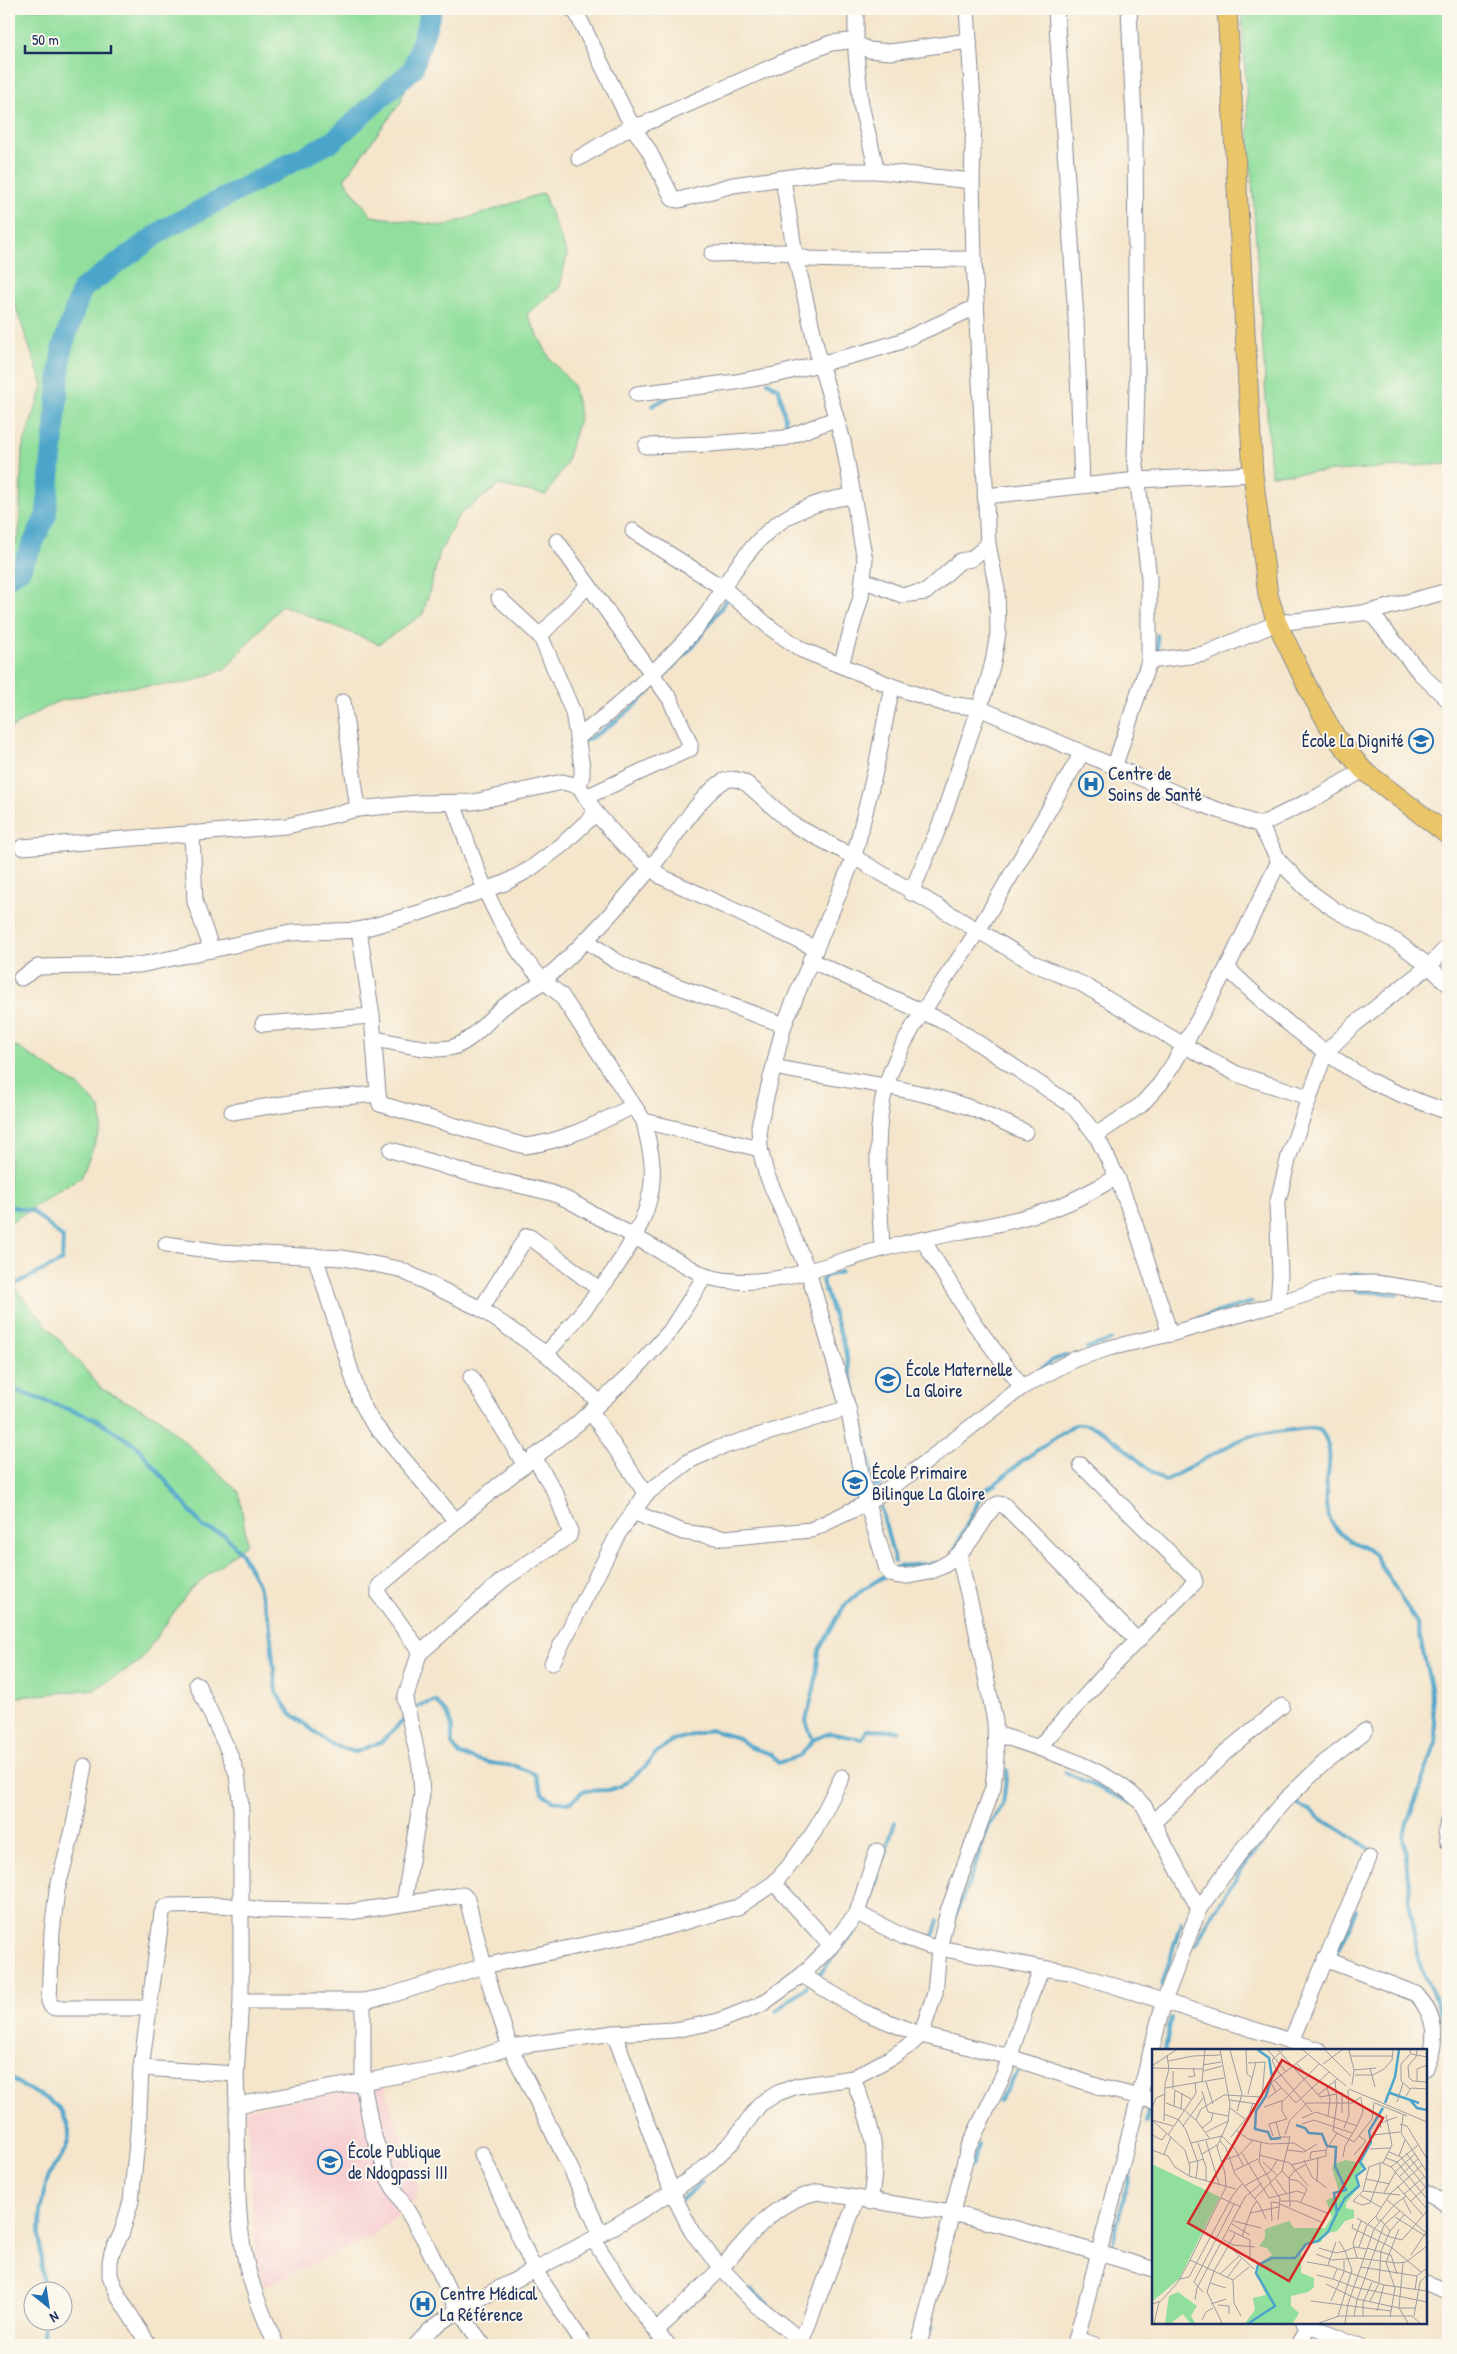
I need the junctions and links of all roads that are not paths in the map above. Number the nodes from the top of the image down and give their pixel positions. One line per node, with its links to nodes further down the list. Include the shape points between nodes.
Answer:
1 (572, 9): 9 (street)
2 (856, 9): 8 (street)
3 (967, 9): 7 (street)
4 (1056, 9): 24 (street, via 1076,319)
5 (1129, 9): 23 (street, via 1134,141 1135,456)
6 (1227, 9): 22 (main road)
7 (969, 41): 8 (street, via 890,52 869,50); 13 (street, via 974,117)
8 (856, 43): 9 (street, via 841,41 785,61 644,124); 11 (street, via 861,105)
9 (632, 126): 10 (street); 12 (street, via 648,149 673,199)
10 (579, 158)
11 (877, 171): 12 (street, via 834,171); 13 (street)
12 (783, 179): 15 (street)
13 (972, 181): 16 (street)
14 (712, 254): 15 (street)
15 (795, 254): 16 (street, via 808,259); 18 (street)
16 (974, 259): 17 (street)
17 (976, 307): 18 (street, via 899,342); 26 (street)
18 (820, 363): 19 (street, via 736,382); 20 (street)
19 (637, 394)
20 (835, 418): 21 (street, via 785,438); 25 (street, via 843,441)
21 (646, 446)
22 (1253, 474): 23 (street); 36 (main road, via 1268,595)
23 (1138, 480): 24 (street); 38 (street, via 1149,579)
24 (1082, 485): 26 (street)
25 (852, 496): 30 (street, via 862,537); 32 (street, via 821,501 781,521 756,543)
26 (986, 496): 29 (street)
27 (633, 532): 32 (street)
28 (557, 541): 31 (street)
29 (988, 544): 30 (street, via 971,559 960,561 926,592 902,595); 44 (street, via 997,589 998,633)
30 (863, 580): 39 (street, via 861,598)
31 (588, 586): 37 (street); 40 (street)
32 (723, 588): 39 (street, via 802,650); 40 (street, via 698,626)
33 (1448, 592): 35 (street)
34 (499, 598): 37 (street)
35 (1370, 612): 36 (street); 42 (street, via 1420,673)
36 (1277, 623): 38 (street, via 1205,654); 48 (main road, via 1335,736)
37 (540, 636): 45 (street, via 573,712)
38 (1149, 661): 47 (street)
39 (841, 665): 41 (street)
40 (655, 677): 45 (street); 49 (street, via 670,699 690,749)
41 (892, 686): 44 (street, via 942,703); 57 (street)
42 (1448, 700)
43 (343, 702): 51 (street)
44 (979, 708): 46 (street); 61 (street, via 938,830)
45 (577, 738): 49 (street)
46 (1082, 753): 47 (street); 63 (street)
47 (1115, 765): 53 (street, via 1201,804)
48 (1363, 770): 53 (street); 55 (main road)
49 (583, 792): 50 (street, via 562,782 474,802); 52 (street)
50 (453, 803): 51 (street); 60 (street)
51 (358, 809): 54 (street, via 287,826)
52 (596, 813): 59 (street); 60 (street, via 538,864 508,882)
53 (1260, 825): 58 (street)
54 (192, 833): 56 (street); 66 (street, via 195,902)
55 (1448, 835)
56 (22, 847)
57 (854, 857): 59 (street, via 792,824 747,784 732,778 718,785 684,821); 61 (street); 67 (street)
58 (1279, 862): 68 (street, via 1335,910 1397,942); 69 (street)
59 (650, 868): 64 (street); 67 (street)
60 (485, 890): 62 (street); 71 (street, via 513,942)
61 (911, 893): 63 (street)
62 (359, 930): 66 (street, via 290,933); 74 (street)
63 (978, 930): 73 (street); 78 (street, via 1033,963 1082,984)
64 (586, 940): 71 (street); 76 (street, via 614,960 636,970)
65 (1448, 946): 68 (street)
66 (212, 950): 70 (street, via 140,965 38,967)
67 (812, 954): 73 (street); 76 (street)
68 (1430, 966): 72 (street); 79 (street, via 1355,1024)
69 (1227, 968): 78 (street); 79 (street, via 1263,1003)
70 (21, 978)
71 (543, 981): 77 (street, via 506,1005 475,1034 450,1048); 84 (street, via 561,995)
72 (1448, 984)
73 (923, 1011): 81 (street); 89 (street, via 951,1024 1073,1106)
74 (372, 1016): 75 (street); 77 (street)
75 (264, 1024)
76 (784, 1025): 80 (street)
77 (374, 1039): 82 (street)
78 (1184, 1046): 83 (street, via 1237,1074); 89 (street, via 1160,1084 1141,1105)
79 (1325, 1053): 83 (street); 86 (street, via 1369,1080)
80 (774, 1067): 81 (street); 90 (street, via 759,1126)
81 (886, 1086): 88 (street, via 965,1106); 96 (street, via 880,1117)
82 (378, 1094): 84 (street, via 378,1101 383,1106 525,1146 573,1134); 85 (street)
83 (1308, 1097): 102 (street, via 1277,1205)
84 (633, 1106): 87 (street)
85 (232, 1112)
86 (1448, 1112)
87 (644, 1121): 90 (street); 93 (street, via 653,1160 652,1183 649,1201)
88 (1025, 1132)
89 (1096, 1135): 92 (street)
90 (760, 1148): 98 (street, via 766,1173)
91 (391, 1150): 93 (street, via 552,1193)
92 (1117, 1177): 94 (street, via 1051,1210); 104 (street)
93 (634, 1237): 99 (street); 100 (street)
94 (922, 1240): 96 (street); 107 (street, via 976,1326)
95 (166, 1244): 97 (street, via 221,1252)
96 (882, 1249): 98 (street)
97 (315, 1256): 103 (street, via 399,1269); 115 (street, via 360,1400 368,1415)
98 (808, 1271): 99 (street, via 758,1282 725,1282); 109 (street)
99 (705, 1276): 108 (street, via 670,1331)
100 (600, 1289): 103 (street, via 527,1236); 105 (street)
101 (1448, 1294): 102 (street, via 1375,1282 1337,1284)
102 (1278, 1304): 104 (street)
103 (481, 1309): 105 (street)
104 (1170, 1334): 107 (street, via 1075,1359)
105 (546, 1354): 108 (street)
106 (471, 1377): 110 (street)
107 (1022, 1387): 113 (street, via 913,1472)
108 (595, 1407): 110 (street); 112 (street)
109 (848, 1408): 112 (street, via 715,1449 689,1462); 113 (street)
110 (530, 1461): 115 (street); 118 (street, via 556,1494 569,1536 504,1579)
111 (1081, 1465): 117 (street, via 1196,1582)
112 (646, 1494): 114 (street)
113 (867, 1503): 114 (street, via 811,1530 724,1538 684,1532); 116 (street, via 891,1574 904,1576 933,1572)
114 (632, 1512): 119 (street)
115 (456, 1520): 118 (street, via 377,1591)
116 (959, 1557): 117 (street, via 994,1508 998,1504 1004,1505); 123 (street)
117 (1138, 1641): 124 (street)
118 (419, 1654): 133 (street, via 405,1695 420,1766 422,1794)
119 (552, 1663)
120 (197, 1684): 134 (street, via 237,1774 241,1808)
121 (1282, 1706): 128 (street, via 1228,1750)
122 (1365, 1731): 135 (street, via 1324,1763 1284,1801 1244,1847)
123 (996, 1734): 124 (street); 138 (street, via 992,1788 948,1911)
124 (1038, 1748): 128 (street, via 1123,1786 1144,1806)
125 (85, 1766): 146 (street, via 58,1890 52,1932 49,2001 55,2008)
126 (842, 1777): 132 (street, via 814,1832)
127 (1448, 1820): 129 (street)
128 (1153, 1822): 135 (street)
129 (1448, 1841)
130 (877, 1851): 136 (street)
131 (1370, 1858): 139 (street)
132 (774, 1883): 137 (street); 140 (street, via 738,1907 656,1930)
133 (404, 1903): 134 (street, via 349,1912 263,1910); 140 (street, via 463,1895 467,1899)
134 (242, 1906): 143 (street); 146 (street, via 164,1908)
135 (1199, 1909): 145 (street)
136 (858, 1913): 137 (street); 138 (street, via 904,1937)
137 (830, 1946): 142 (street)
138 (939, 1949): 141 (street); 148 (street, via 935,1993)
139 (1325, 1959): 149 (street); 154 (street, via 1416,1994 1421,1999 1432,2021 1434,2038)
140 (484, 1966): 144 (street); 150 (street)
141 (1042, 1968): 145 (street, via 1070,1972); 153 (street)
142 (802, 1975): 147 (street, via 762,2004 719,2021 674,2030); 148 (street, via 861,2011)
143 (242, 2001): 144 (street); 157 (street)
144 (363, 2001): 159 (street)
145 (1164, 2002): 149 (street); 151 (street)
146 (148, 2008): 156 (street)
147 (614, 2033): 150 (street); 163 (street)
148 (921, 2035): 153 (street); 158 (street, via 892,2058)
149 (1291, 2041): 152 (street)
150 (510, 2047): 159 (street, via 455,2064); 168 (street, via 569,2165)
151 (1155, 2049)
152 (1316, 2049)
153 (1010, 2057): 160 (street); 167 (street, via 968,2148)
154 (1427, 2064)
155 (1152, 2067): 160 (street)
156 (141, 2068): 157 (street); 181 (street, via 131,2201 110,2262 110,2276 120,2299)
157 (236, 2074): 161 (street)
158 (853, 2078): 163 (street, via 797,2086 760,2104 732,2142); 165 (street, via 870,2122 875,2149 875,2173)
159 (363, 2083): 161 (street); 175 (street, via 372,2131 389,2180 424,2239)
160 (1146, 2099): 169 (street)
161 (237, 2105): 182 (street, via 238,2191 243,2246 255,2298)
162 (482, 2154): 170 (street)
163 (672, 2192): 168 (street); 171 (street, via 692,2232)
164 (1427, 2194): 166 (street)
165 (864, 2201): 167 (street); 171 (street, via 818,2192 804,2195 783,2205 767,2218); 180 (street)
166 (1448, 2206)
167 (951, 2213): 169 (street); 187 (street)
168 (597, 2237): 170 (street); 178 (street, via 626,2291)
169 (1098, 2251): 172 (street); 179 (street)
170 (534, 2268): 175 (street); 185 (street)
171 (721, 2268): 178 (street); 180 (street, via 756,2305)
172 (1152, 2270)
173 (1427, 2283): 174 (street)
174 (1448, 2291)
175 (458, 2310): 183 (street, via 430,2330); 184 (street)
176 (1308, 2324): 189 (street)
177 (1310, 2324): 190 (street)
178 (657, 2330): 186 (street)
179 (1075, 2342): 188 (street)
180 (801, 2343)
181 (149, 2345)
182 (276, 2345)
183 (416, 2345)
184 (483, 2345)
185 (584, 2345)
186 (667, 2345)
187 (919, 2345)
188 (1095, 2345)
189 (1299, 2345)
190 (1358, 2345)

